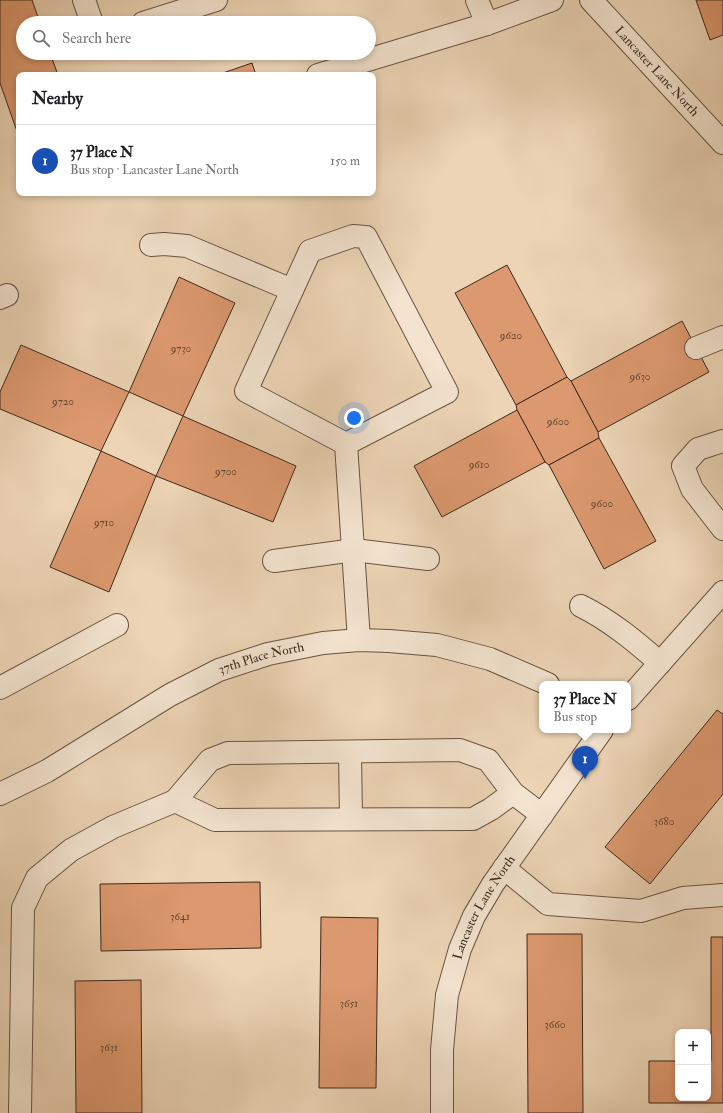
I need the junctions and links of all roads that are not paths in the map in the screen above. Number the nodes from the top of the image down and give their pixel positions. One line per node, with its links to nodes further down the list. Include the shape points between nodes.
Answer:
1 (84, 0): 6 (street)
2 (216, 0): 7 (street)
3 (477, 0): 8 (street)
4 (552, 0): 8 (street)
5 (591, 0): 12 (street, Lancaster Lane North)
6 (90, 16)
7 (165, 16)
8 (488, 24): 9 (street)
9 (376, 58)
10 (368, 60): 11 (street)
11 (328, 72)
12 (723, 142)
13 (151, 245): 14 (street, via 187,246)
14 (292, 290): 18 (street, via 246,391); 18 (street, via 310,251 353,236 366,237 447,392)
15 (723, 337): 16 (street)
16 (696, 348)
17 (723, 440): 19 (street, via 698,449 683,466 692,489)
18 (346, 444): 20 (street)
19 (723, 529)
20 (354, 550): 21 (street); 22 (street); 26 (street)
21 (428, 559)
22 (274, 561)
23 (722, 594): 27 (street)
24 (581, 606): 27 (street, via 612,623)
25 (116, 625): 29 (street)
26 (359, 640): 28 (street, 37th Place North, via 437,645 490,659); 34 (street, 37th Place North, via 323,643 268,654 219,670 170,695 47,771)
27 (660, 663): 30 (street)
28 (541, 681)
29 (0, 688)
30 (631, 696)
31 (600, 733): 36 (street, Lancaster Lane North)
32 (350, 752): 33 (street, via 460,750 488,760); 35 (street, via 228,753 210,760); 37 (street)
33 (513, 793): 36 (street); 37 (street, via 473,819)
34 (0, 794)
35 (174, 801): 37 (street, via 215,820); 40 (street, via 113,827 71,850 37,878 23,908)
36 (542, 815): 38 (street, Lancaster Lane North)
37 (351, 819)
38 (504, 868): 39 (street, via 548,904 641,911 683,898); 41 (street, Lancaster Lane North, via 474,916 460,949 447,995 442,1050)
39 (723, 895)
40 (20, 1113)
41 (442, 1113)

